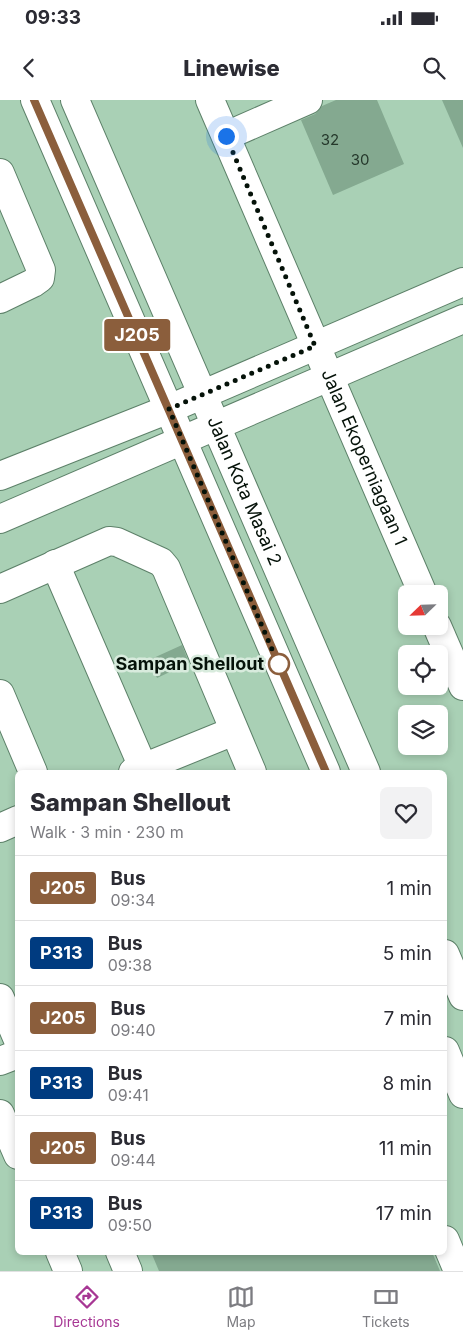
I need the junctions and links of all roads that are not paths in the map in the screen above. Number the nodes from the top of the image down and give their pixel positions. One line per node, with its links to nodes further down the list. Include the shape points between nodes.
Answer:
1 (34, 100): 13 (street, Jalan Kota Masai 2)
2 (75, 100): 12 (street, Jalan Kota Masai 2)
3 (210, 100): 5 (street, Jalan Ekoperniagaan 1)
4 (308, 100): 5 (street)
5 (226, 136): 10 (street, Jalan Ekoperniagaan 1)
6 (0, 173): 8 (street, via 41,270 40,278 33,283)
7 (463, 282): 10 (street)
8 (0, 298)
9 (463, 319): 11 (street)
10 (315, 346): 11 (street, Jalan Ekoperniagaan 1); 12 (street)
11 (329, 378): 14 (street); 19 (street, Jalan Ekoperniagaan 1)
12 (203, 395): 13 (street); 14 (street, Jalan Kota Masai 2)
13 (169, 409): 15 (street, Jalan Kota Masai 2); 16 (street)
14 (217, 426): 15 (street); 30 (street, Jalan Kota Masai 2)
15 (183, 441): 17 (street); 29 (street, Jalan Kota Masai 2)
16 (0, 476)
17 (0, 519)
18 (55, 564): 20 (street); 24 (street, via 109,541 162,562); 26 (street)
19 (419, 585)
20 (0, 589)
21 (441, 635): 22 (street)
22 (463, 686)
23 (0, 694): 25 (street)
24 (234, 731): 27 (street); 28 (street)
25 (31, 770)
26 (141, 770)
27 (143, 770)
28 (251, 770)
29 (325, 770)
30 (365, 770)
31 (15, 821): 32 (street)
32 (0, 828)
33 (447, 959): 34 (street)
34 (463, 996)
35 (0, 998): 36 (street)
36 (15, 1033)
37 (15, 1055): 39 (street)
38 (447, 1056): 40 (street)
39 (0, 1061)
40 (463, 1094)
41 (0, 1114): 42 (street)
42 (15, 1147)
43 (447, 1245): 48 (street)
44 (61, 1255): 46 (street)
45 (121, 1255): 47 (street)
46 (68, 1271)
47 (128, 1271)
48 (458, 1271)

